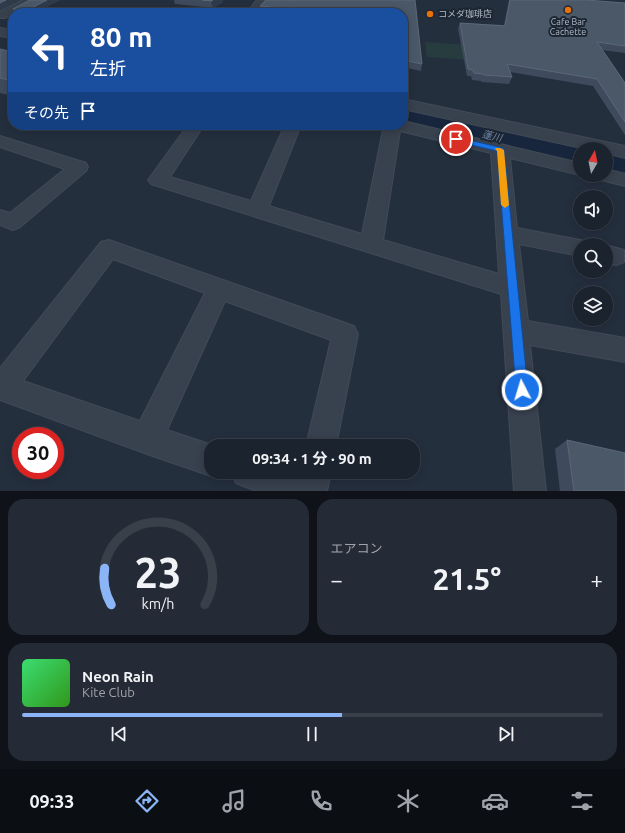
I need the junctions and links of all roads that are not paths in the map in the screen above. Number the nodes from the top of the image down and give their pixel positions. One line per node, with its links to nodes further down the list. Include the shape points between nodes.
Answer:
1 (32, 0): 3 (street)
2 (263, 0): 4 (street)
3 (20, 8)
4 (256, 8)
5 (408, 106): 11 (street)
6 (408, 127): 11 (street)
7 (193, 130): 16 (street, via 158,180)
8 (291, 130): 16 (street)
9 (391, 130): 19 (street)
10 (0, 141): 17 (street, via 79,167 13,222)
11 (508, 141): 12 (street); 13 (street); 18 (street)
12 (625, 152)
13 (573, 166)
14 (613, 177): 15 (street)
15 (625, 180)
16 (257, 210): 19 (street)
17 (0, 217)
18 (508, 234): 20 (street); 22 (street)
19 (371, 245): 22 (street)
20 (573, 247)
21 (219, 288): 25 (street, via 109,248); 26 (street); 27 (street, via 345,334)
22 (513, 288): 23 (street)
23 (517, 332): 24 (street); 33 (street)
24 (625, 350)
25 (1, 388): 26 (street)
26 (147, 439): 28 (street)
27 (322, 439)
28 (204, 458)
29 (269, 479): 31 (street)
30 (314, 479): 32 (street)
31 (306, 491)
32 (311, 491)
33 (530, 491)

